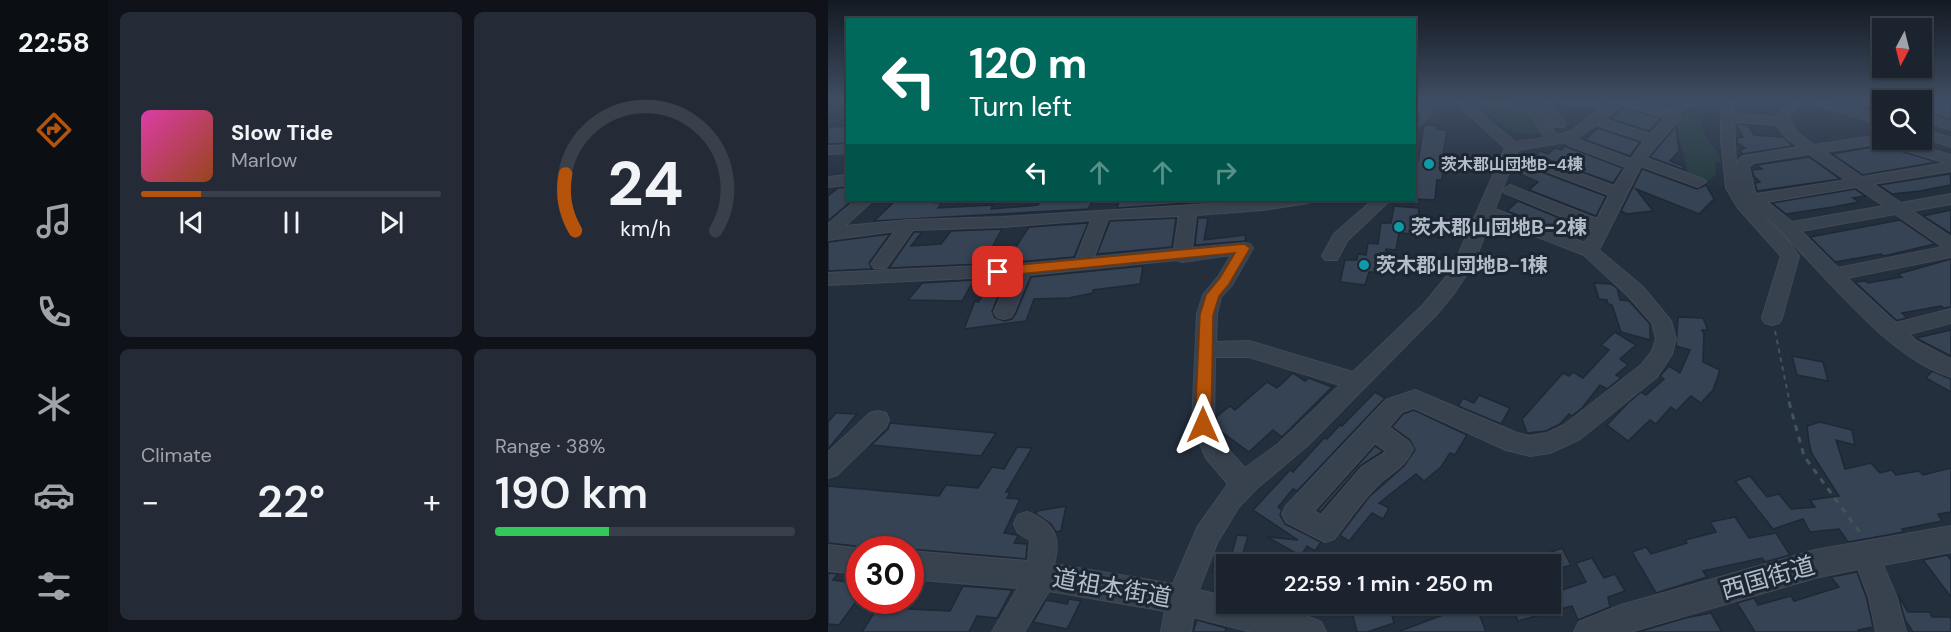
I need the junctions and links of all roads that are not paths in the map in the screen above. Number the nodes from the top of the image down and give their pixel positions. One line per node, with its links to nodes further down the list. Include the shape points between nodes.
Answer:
1 (1492, 129): 14 (street)
2 (1546, 129): 10 (street)
3 (1582, 129): 10 (street)
4 (1623, 129): 9 (street)
5 (1661, 129): 9 (street)
6 (1728, 129): 56 (street, via 1735,194 1779,237 1790,256)
7 (1789, 129): 16 (street)
8 (1932, 136): 13 (street)
9 (1651, 139): 21 (street)
10 (1554, 141): 14 (street)
11 (1872, 141): 16 (street)
12 (1573, 142): 21 (street)
13 (1951, 143)
14 (1512, 147): 38 (street)
15 (846, 149): 17 (street)
16 (1812, 149): 24 (street); 30 (street, via 1748,159 1741,167 1748,194)
17 (828, 150)
18 (1919, 150): 20 (street)
19 (1530, 160): 28 (street)
20 (1951, 160)
21 (1636, 162): 26 (street); 28 (street)
22 (1951, 166): 24 (street)
23 (846, 180): 25 (street)
24 (1858, 181): 30 (street); 36 (street)
25 (828, 182)
26 (1698, 182)
27 (1510, 190): 40 (street)
28 (1618, 193): 40 (street)
29 (1951, 199): 36 (street)
30 (1755, 200): 41 (street)
31 (864, 201): 42 (street)
32 (1286, 201): 34 (street)
33 (1381, 201): 48 (street, via 1340,238)
34 (1255, 203): 35 (street)
35 (1192, 208): 37 (street); 47 (street)
36 (1898, 208): 41 (street); 44 (street)
37 (1097, 210): 39 (street); 49 (street)
38 (1487, 212): 45 (street); 60 (street, via 1455,280 1417,324)
39 (908, 225): 42 (street); 50 (street)
40 (1601, 227): 45 (street)
41 (1789, 228): 52 (street)
42 (833, 233): 43 (street)
43 (828, 244)
44 (1951, 245)
45 (1590, 251): 62 (street, via 1636,292 1661,321 1666,339 1662,354 1650,370 1572,432 1550,443 1514,443 1415,399 1394,406)
46 (1951, 251): 52 (street)
47 (1182, 256): 49 (street); 58 (street, via 1244,248 1212,295)
48 (1331, 256)
49 (1083, 263): 51 (street)
50 (880, 264)
51 (1022, 270): 53 (street); 54 (street)
52 (1834, 275): 57 (street)
53 (828, 279)
54 (1004, 312)
55 (1951, 316): 57 (street)
56 (1772, 318)
57 (1892, 331): 59 (street, via 1909,346)
58 (1205, 350): 60 (street, via 1250,349); 64 (street, via 1203,425 1224,466)
59 (1951, 369)
60 (1356, 381): 64 (street, via 1286,451)
61 (878, 420): 63 (street)
62 (1373, 429)
63 (828, 466)
64 (1244, 484): 72 (street, via 1223,508 1203,544)
65 (1027, 524): 71 (street, via 1034,526 1042,537)
66 (1951, 539): 67 (street, 西国街道)
67 (1871, 554): 73 (street, 西国街道, via 1815,564); 77 (street)
68 (828, 558): 69 (street)
69 (846, 560)
70 (924, 566): 71 (street, 道祖本街道)
71 (1040, 575): 72 (street, 道祖本街道); 74 (street)
72 (1181, 600): 75 (street); 76 (street, 道祖本街道)
73 (1604, 630)
74 (1007, 632)
75 (1176, 632)
76 (1311, 632)
77 (1891, 632)

